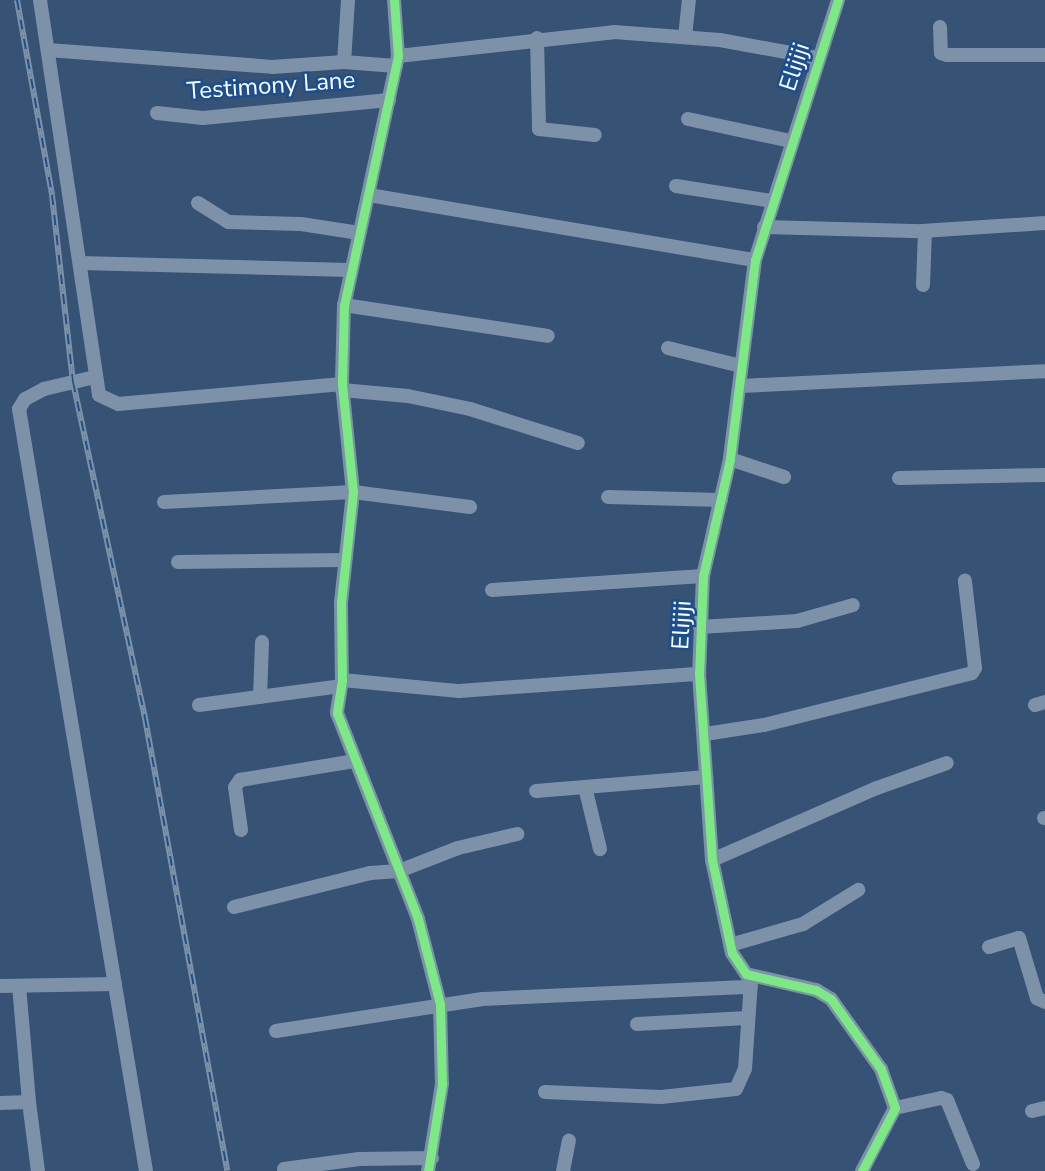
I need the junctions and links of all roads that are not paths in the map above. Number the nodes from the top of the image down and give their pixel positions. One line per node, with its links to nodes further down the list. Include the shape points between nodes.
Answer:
1 (40, 0): 9 (street)
2 (348, 0): 13 (street)
3 (394, 0): 12 (street)
4 (689, 0): 8 (street)
5 (838, 0): 11 (street, Elijiji)
6 (940, 27): 10 (street, via 941,53 947,55)
7 (537, 37): 8 (street, via 614,32); 12 (street); 17 (street, via 539,129)
8 (685, 37): 11 (street)
9 (48, 50): 13 (street, via 272,67); 28 (street)
10 (1045, 55)
11 (818, 58): 18 (street, Elijiji)
12 (397, 61): 13 (street); 14 (street)
13 (344, 62)
14 (389, 100): 15 (street, Testimony Lane, via 203,118); 20 (street)
15 (157, 113)
16 (688, 119): 18 (street)
17 (594, 135)
18 (792, 141): 21 (street, Elijiji)
19 (676, 186): 21 (street)
20 (369, 195): 26 (street); 27 (street)
21 (772, 201): 24 (street, Elijiji)
22 (198, 203): 26 (street, via 228,222 301,224)
23 (1045, 223): 25 (street)
24 (764, 227): 25 (street); 27 (street, Elijiji)
25 (925, 231): 30 (street)
26 (359, 233): 29 (street)
27 (755, 260): 34 (street, Elijiji)
28 (80, 263): 29 (street); 36 (street)
29 (349, 270): 31 (street)
30 (923, 285)
31 (344, 305): 32 (street); 38 (street)
32 (548, 336)
33 (668, 348): 34 (street)
34 (741, 366): 37 (street, Elijiji)
35 (1045, 371): 37 (street)
36 (95, 377): 38 (street, via 99,395 118,404); 77 (street, via 44,389 25,399 19,409)
37 (741, 386): 40 (street, Elijiji)
38 (342, 387): 39 (street, via 470,409); 44 (street)
39 (578, 443)
40 (730, 459): 42 (street); 46 (street, Elijiji)
41 (1045, 475): 43 (street)
42 (784, 477)
43 (899, 478)
44 (353, 492): 47 (street); 48 (street); 49 (street)
45 (608, 497): 46 (street)
46 (721, 500): 51 (street, Elijiji)
47 (164, 502)
48 (470, 507)
49 (345, 559): 50 (street); 58 (street)
50 (178, 562)
51 (704, 576): 53 (street); 55 (street, Elijiji)
52 (965, 581): 61 (street, via 972,673 764,725)
53 (492, 590)
54 (853, 605): 55 (street, via 797,621)
55 (700, 627): 57 (street, Elijiji)
56 (262, 642): 59 (street)
57 (699, 674): 58 (street, via 459,691); 61 (street, Elijiji)
58 (342, 683): 59 (street); 62 (street, via 338,719)
59 (260, 697): 60 (street)
60 (199, 705)
61 (705, 734): 64 (street, Elijiji)
62 (355, 761): 67 (street, via 240,780 235,787); 71 (street)
63 (947, 763): 70 (street)
64 (706, 777): 65 (street); 70 (street, Elijiji)
65 (585, 787): 66 (street); 69 (street)
66 (536, 791)
67 (241, 831)
68 (517, 834): 71 (street, via 458,848)
69 (600, 849)
70 (712, 860): 74 (street, Elijiji)
71 (399, 871): 73 (street, via 370,873); 81 (street, via 418,919)
72 (858, 890): 74 (street, via 803,924)
73 (234, 907)
74 (730, 945): 76 (street, Elijiji, via 735,962)
75 (989, 947): 80 (street, via 1019,937 1037,998)
76 (751, 981): 81 (street); 82 (street); 88 (street, via 816,990 831,999 881,1069)
77 (115, 984): 79 (street); 94 (street)
78 (0, 986): 79 (street)
79 (19, 986): 86 (street)
80 (1045, 1002)
81 (440, 1004): 84 (street); 91 (street, via 444,1061)
82 (747, 1018): 83 (street); 85 (street, via 745,1069 736,1089 661,1097)
83 (637, 1024)
84 (276, 1031)
85 (545, 1092)
86 (29, 1102): 87 (street); 93 (street)
87 (0, 1103)
88 (895, 1108): 90 (street, via 947,1100); 96 (street)
89 (569, 1141): 95 (street)
90 (973, 1164)
91 (430, 1165): 92 (street, via 359,1159)
92 (284, 1170)
93 (38, 1171)
94 (146, 1171)
95 (563, 1171)
96 (862, 1171)

